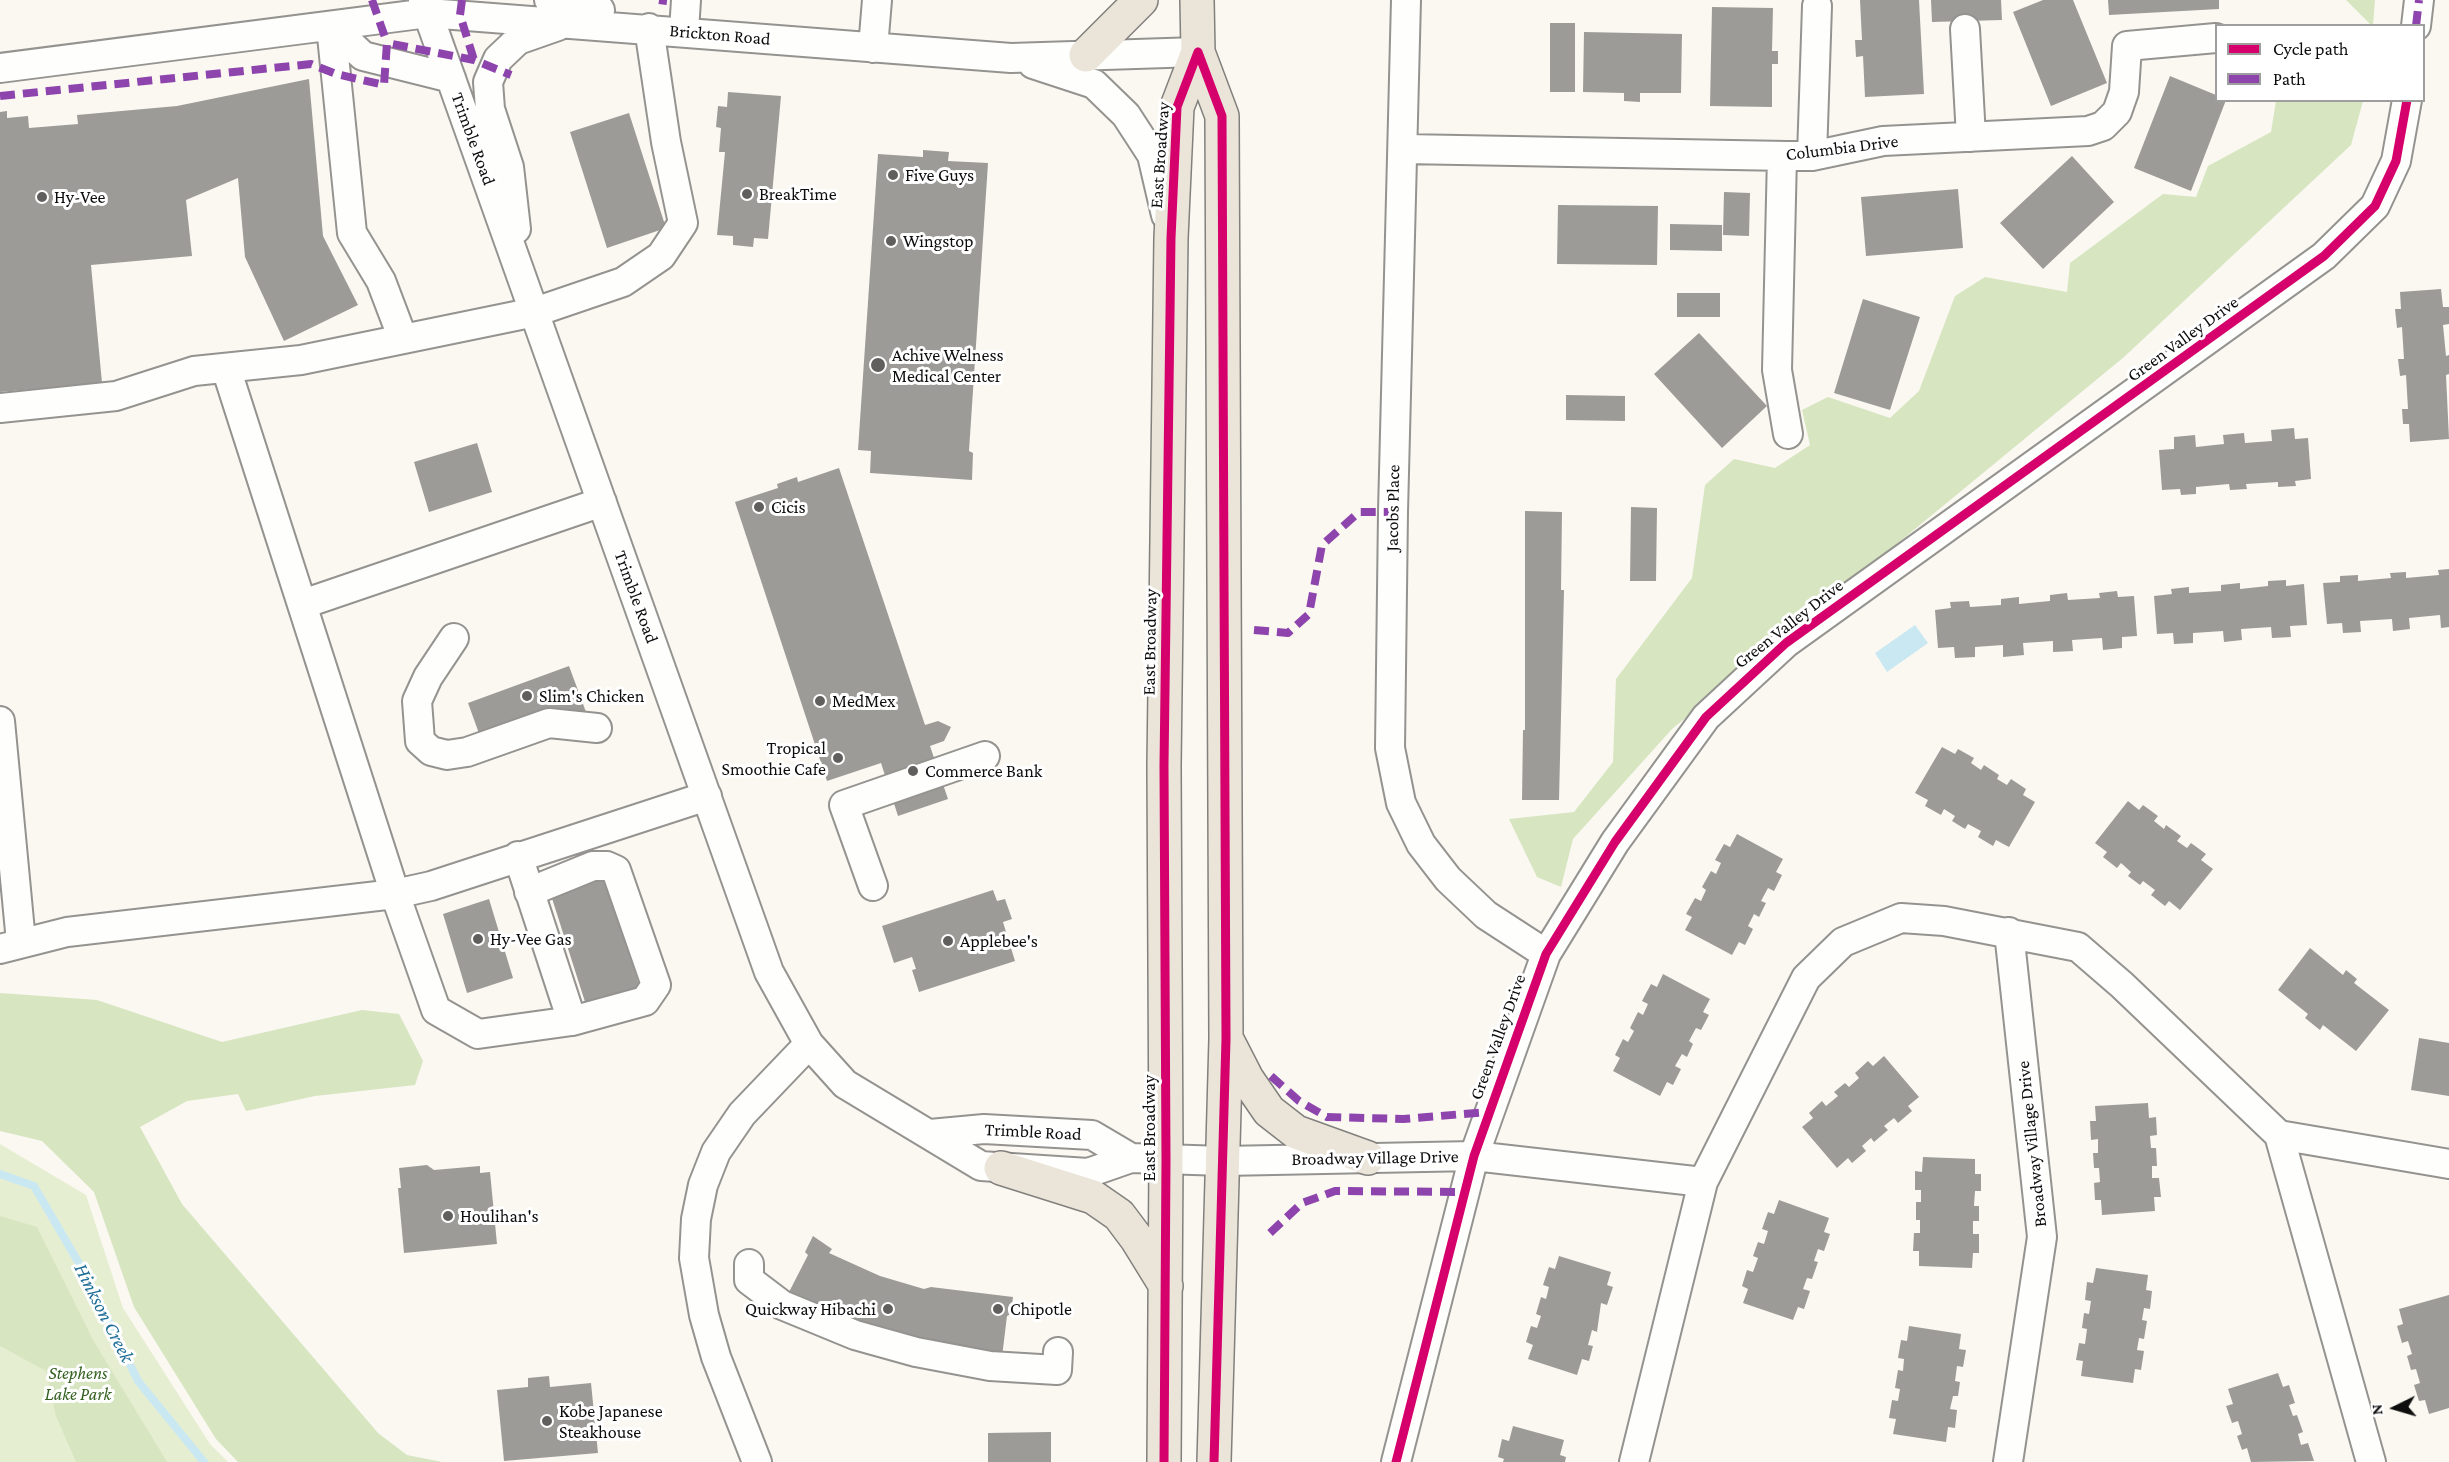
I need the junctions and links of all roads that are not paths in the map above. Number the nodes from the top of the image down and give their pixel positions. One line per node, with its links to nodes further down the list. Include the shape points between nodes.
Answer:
1 (549, 0): 13 (street, via 597,9)
2 (686, 0): 15 (street)
3 (877, 0): 17 (street)
4 (1141, 0): 19 (main road)
5 (1197, 0): 18 (main road, East Broadway)
6 (1406, 0): 25 (street, Jacobs Place)
7 (2419, 0): 11 (street)
8 (1817, 6): 27 (street)
9 (426, 7): 10 (street, Brickton Road); 12 (street, Brickton Road); 22 (street, Trimble Road)
10 (567, 23): 13 (street, Brickton Road); 29 (street, via 518,40 498,59 488,82 490,110 509,167 516,215)
11 (2416, 24)
12 (331, 26): 21 (street, Brickton Road); 22 (street, via 363,56); 31 (street, via 352,233 381,281)
13 (643, 28): 15 (street, Brickton Road); 30 (street, via 683,223 661,256 623,282)
14 (1965, 29): 24 (street)
15 (684, 31): 17 (street, Brickton Road)
16 (2215, 38): 24 (street, Columbia Drive, via 2127,46 2124,92 2117,112 2103,126 2088,131)
17 (873, 48): 20 (street, Brickton Road)
18 (1198, 52): 19 (street, Brickton Road); 28 (main road, East Broadway, via 1177,107); 50 (main road, East Broadway, via 1222,116)
19 (1086, 55): 20 (street, Brickton Road)
20 (1011, 57): 28 (street, Brickton Road, via 1094,84 1126,115 1152,155)
21 (0, 68)
22 (451, 78): 29 (street, Trimble Road)
23 (2407, 102): 48 (street, Green Valley Drive, via 2396,161 2375,206 2324,256 1786,643 1729,694 1706,717 1615,842)
24 (1971, 137): 27 (street, Columbia Drive, via 1883,141)
25 (1404, 149): 26 (street, Columbia Drive); 48 (street, Jacobs Place, via 1390,748 1401,803 1421,844 1448,879 1486,915)
26 (1782, 156): 27 (street, Columbia Drive); 34 (street, via 1778,370)
27 (1812, 156)
28 (1171, 238): 57 (main road, East Broadway, via 1164,765)
29 (517, 264): 30 (street, Trimble Road)
30 (535, 312): 31 (street); 35 (street, Trimble Road)
31 (403, 339): 32 (street, via 301,360)
32 (226, 368): 33 (street, via 194,371 116,396); 36 (street)
33 (0, 408)
34 (1788, 434)
35 (602, 502): 36 (street); 41 (street, Trimble Road)
36 (303, 604): 45 (street)
37 (443, 641): 39 (street, via 417,701 420,741 431,751 447,755 467,752 549,723)
38 (0, 721): 47 (street)
39 (597, 728)
40 (985, 756): 43 (street, via 844,805)
41 (707, 796): 42 (street); 51 (street, Trimble Road, via 769,972)
42 (518, 856): 44 (street); 45 (street)
43 (873, 886)
44 (529, 892): 49 (street); 49 (street, via 593,866 616,870 656,985 645,1001)
45 (395, 894): 47 (street, via 67,932); 49 (street, via 436,1010 478,1034)
46 (2009, 932): 53 (street, via 2078,947); 61 (street, via 1901,918 1843,942 1806,978); 70 (street, Broadway Village Drive, via 2042,1237)
47 (10, 945)
48 (1546, 954): 54 (street, Green Valley Drive)
49 (572, 1021)
50 (1226, 1039): 56 (main road, via 1269,1111 1296,1132); 58 (main road, East Broadway)
51 (808, 1044): 52 (street, Trimble Road, via 845,1084); 65 (street, via 742,1114 716,1152 703,1185 696,1219 694,1258 704,1315 716,1358)
52 (930, 1134): 55 (street, Trimble Road, via 984,1129 1092,1135); 60 (street, Trimble Road, via 981,1166)
53 (2279, 1136): 59 (street); 71 (street)
54 (1474, 1156): 56 (street, Broadway Village Drive); 61 (street, Broadway Village Drive); 68 (street, Green Valley Drive)
55 (1131, 1158): 57 (street, Trimble Road); 60 (street, Trimble Road, via 1088,1173)
56 (1368, 1158): 58 (street, Broadway Village Drive)
57 (1166, 1160): 58 (street, Trimble Road); 63 (main road, East Broadway)
58 (1224, 1161): 67 (main road, East Broadway)
59 (2449, 1164)
60 (1001, 1168): 63 (main road, via 1093,1197 1119,1215)
61 (1703, 1182): 69 (street)
62 (749, 1264): 64 (street, via 749,1280 782,1305 855,1335 990,1366 1057,1370)
63 (1166, 1286): 66 (main road, East Broadway)
64 (1058, 1352)
65 (757, 1462)
66 (1164, 1462)
67 (1214, 1462)
68 (1396, 1462)
69 (1634, 1462)
70 (2008, 1462)
71 (2371, 1462)

